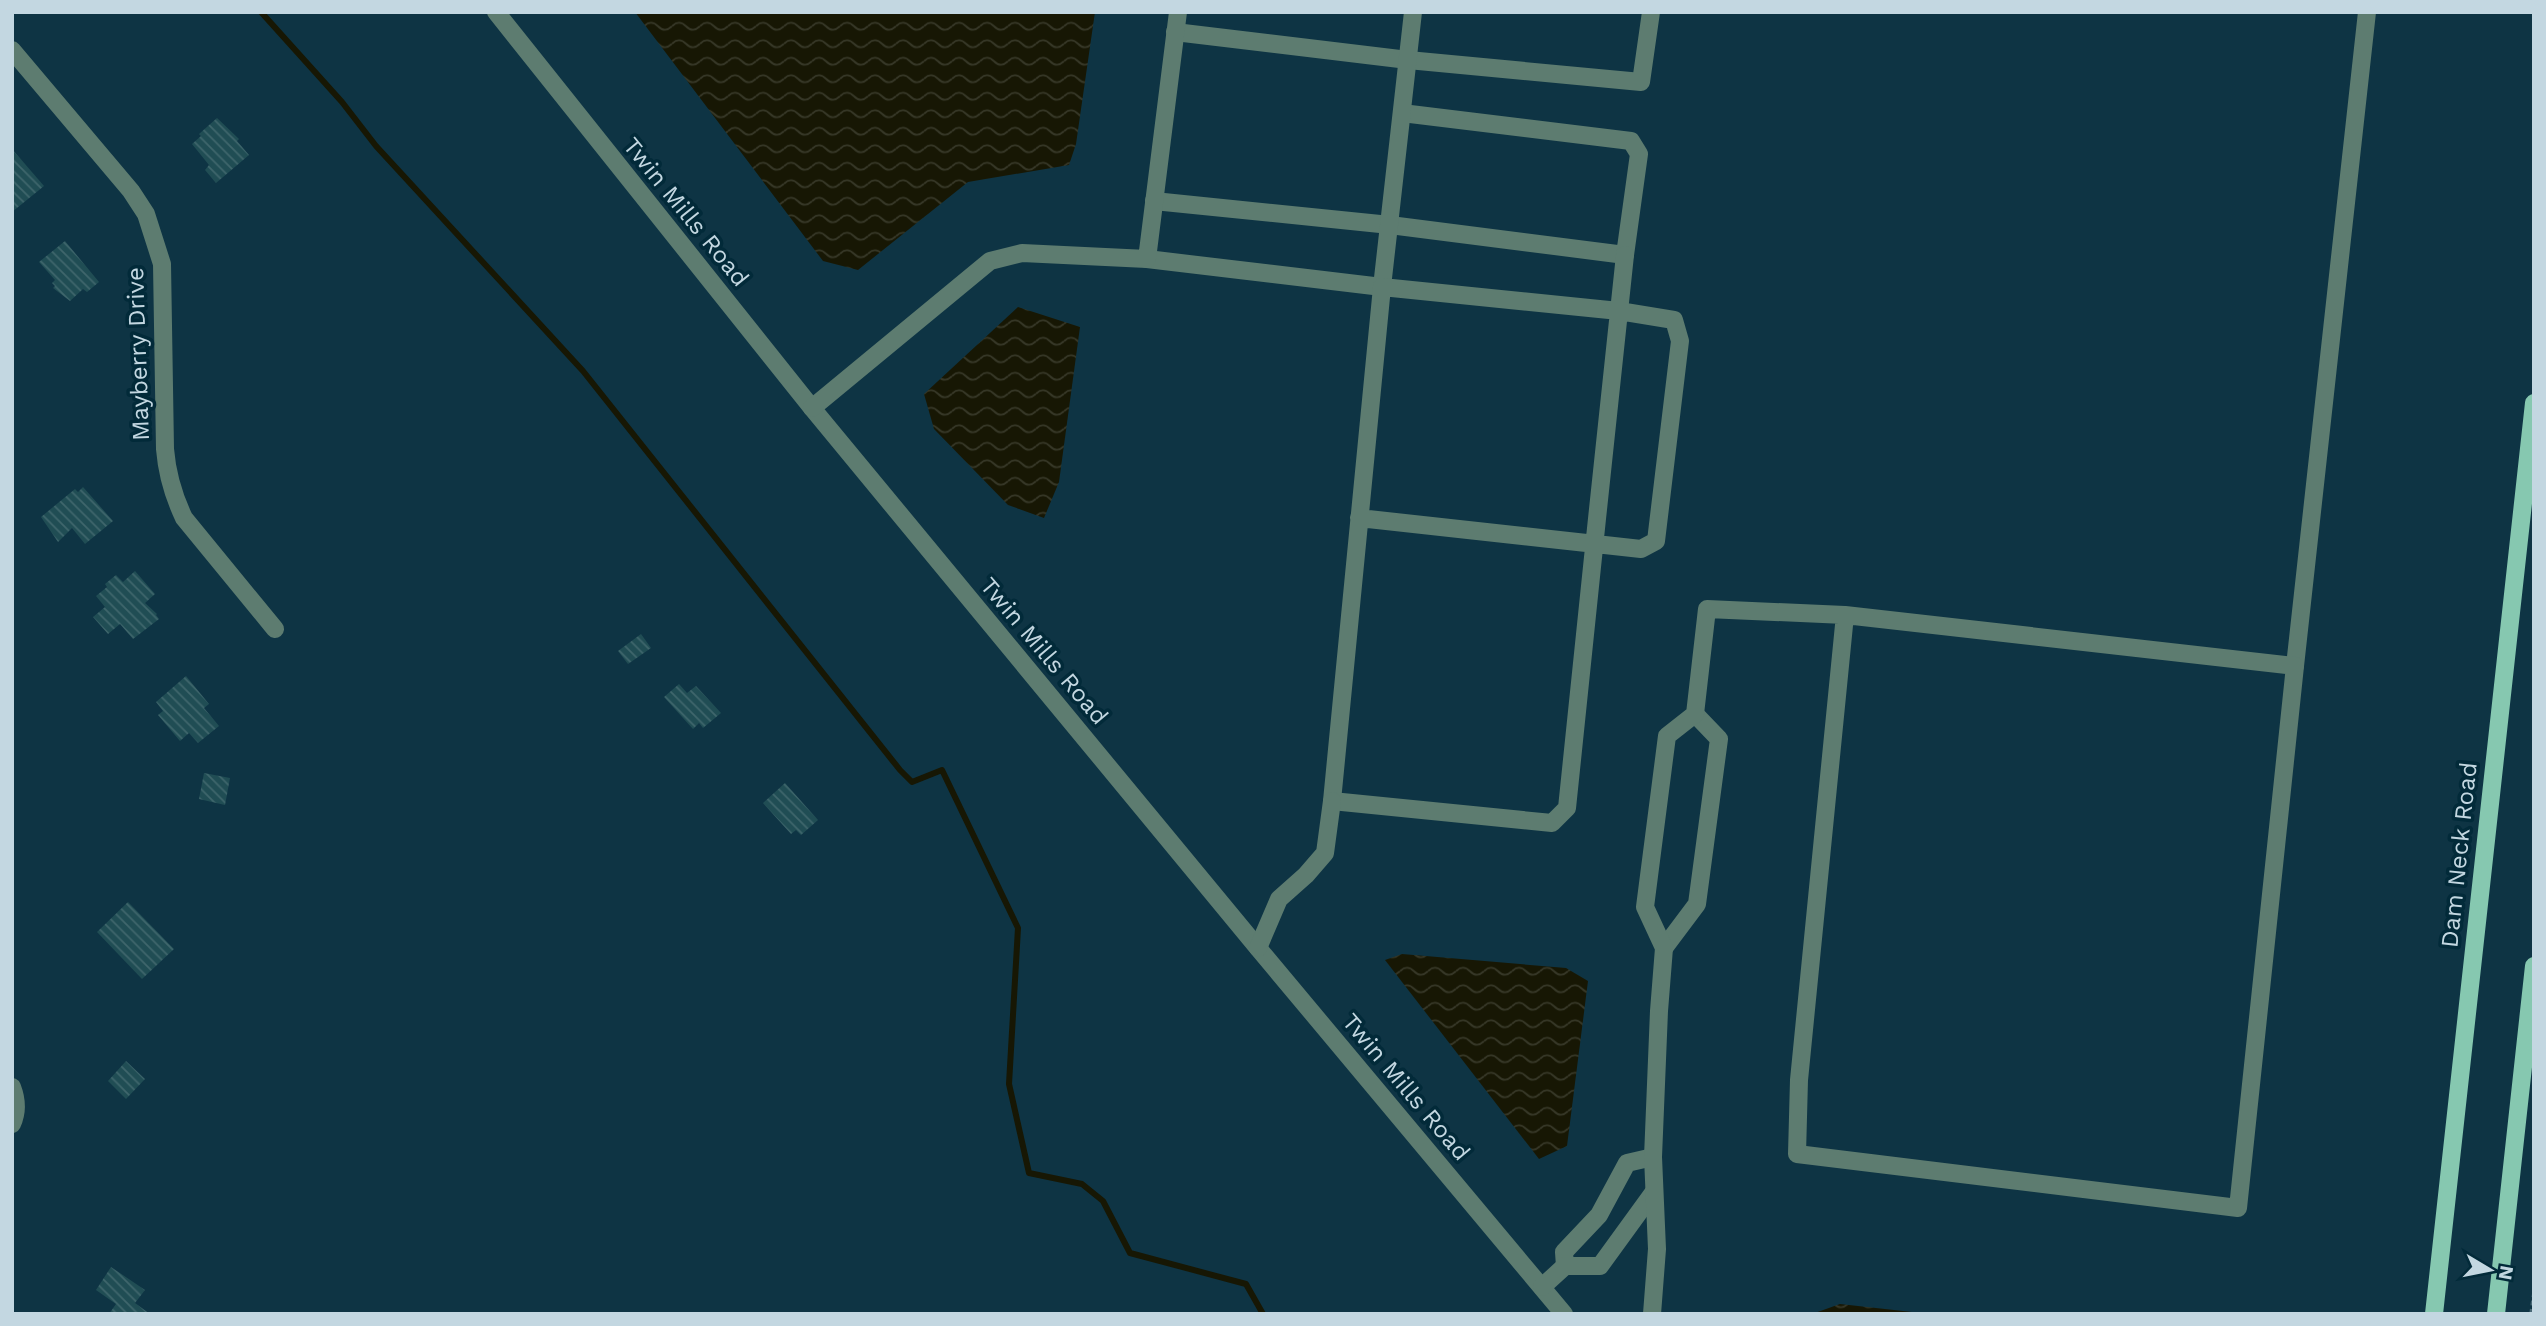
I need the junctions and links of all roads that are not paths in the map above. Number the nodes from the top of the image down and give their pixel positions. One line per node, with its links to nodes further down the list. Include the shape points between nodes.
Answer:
1 (496, 12): 17 (street, Twin Mills Road)
2 (1178, 12): 6 (street)
3 (1413, 12): 8 (street)
4 (1651, 12): 8 (street, via 1641,82)
5 (2367, 12): 22 (street)
6 (1175, 32): 8 (street); 10 (street)
7 (12, 50): 21 (street, Mayberry Drive, via 146,214 162,264 167,474 184,518)
8 (1408, 60): 9 (street)
9 (1402, 113): 11 (street); 12 (street, via 1631,141 1639,155)
10 (1154, 201): 11 (street); 13 (street)
11 (1390, 225): 12 (street); 14 (street)
12 (1625, 255): 15 (street)
13 (1147, 260): 14 (street); 17 (street, via 1022,253 990,261)
14 (1382, 286): 15 (street); 18 (street)
15 (1619, 311): 19 (street); 19 (street, via 1674,320 1680,341 1656,541 1641,549)
16 (2534, 402): 36 (main road, Dam Neck Road)
17 (812, 408): 25 (street, Twin Mills Road)
18 (1359, 518): 19 (street); 24 (street)
19 (1594, 544): 24 (street, via 1567,808 1552,823)
20 (1845, 615): 22 (street); 22 (street, via 1799,1080 1797,1154 2238,1208); 23 (street, via 1707,609)
21 (275, 629)
22 (2295, 666)
23 (1695, 714): 26 (street, via 1667,736 1645,907); 26 (street, via 1719,739 1697,904)
24 (1332, 801): 25 (street, via 1325,853 1279,899)
25 (1258, 948): 33 (street, Twin Mills Road)
26 (1664, 948): 30 (street)
27 (2534, 966): 37 (main road)
28 (12, 1087): 29 (street, via 17,1102)
29 (12, 1124)
30 (1653, 1157): 31 (street); 32 (street, via 1627,1163 1599,1215 1564,1252)
31 (1653, 1193): 32 (street, via 1600,1266); 35 (street, via 1657,1249)
32 (1565, 1266): 33 (street)
33 (1542, 1287): 34 (street, Twin Mills Road)
34 (1564, 1314)
35 (1652, 1314)
36 (2434, 1314)
37 (2496, 1314)

